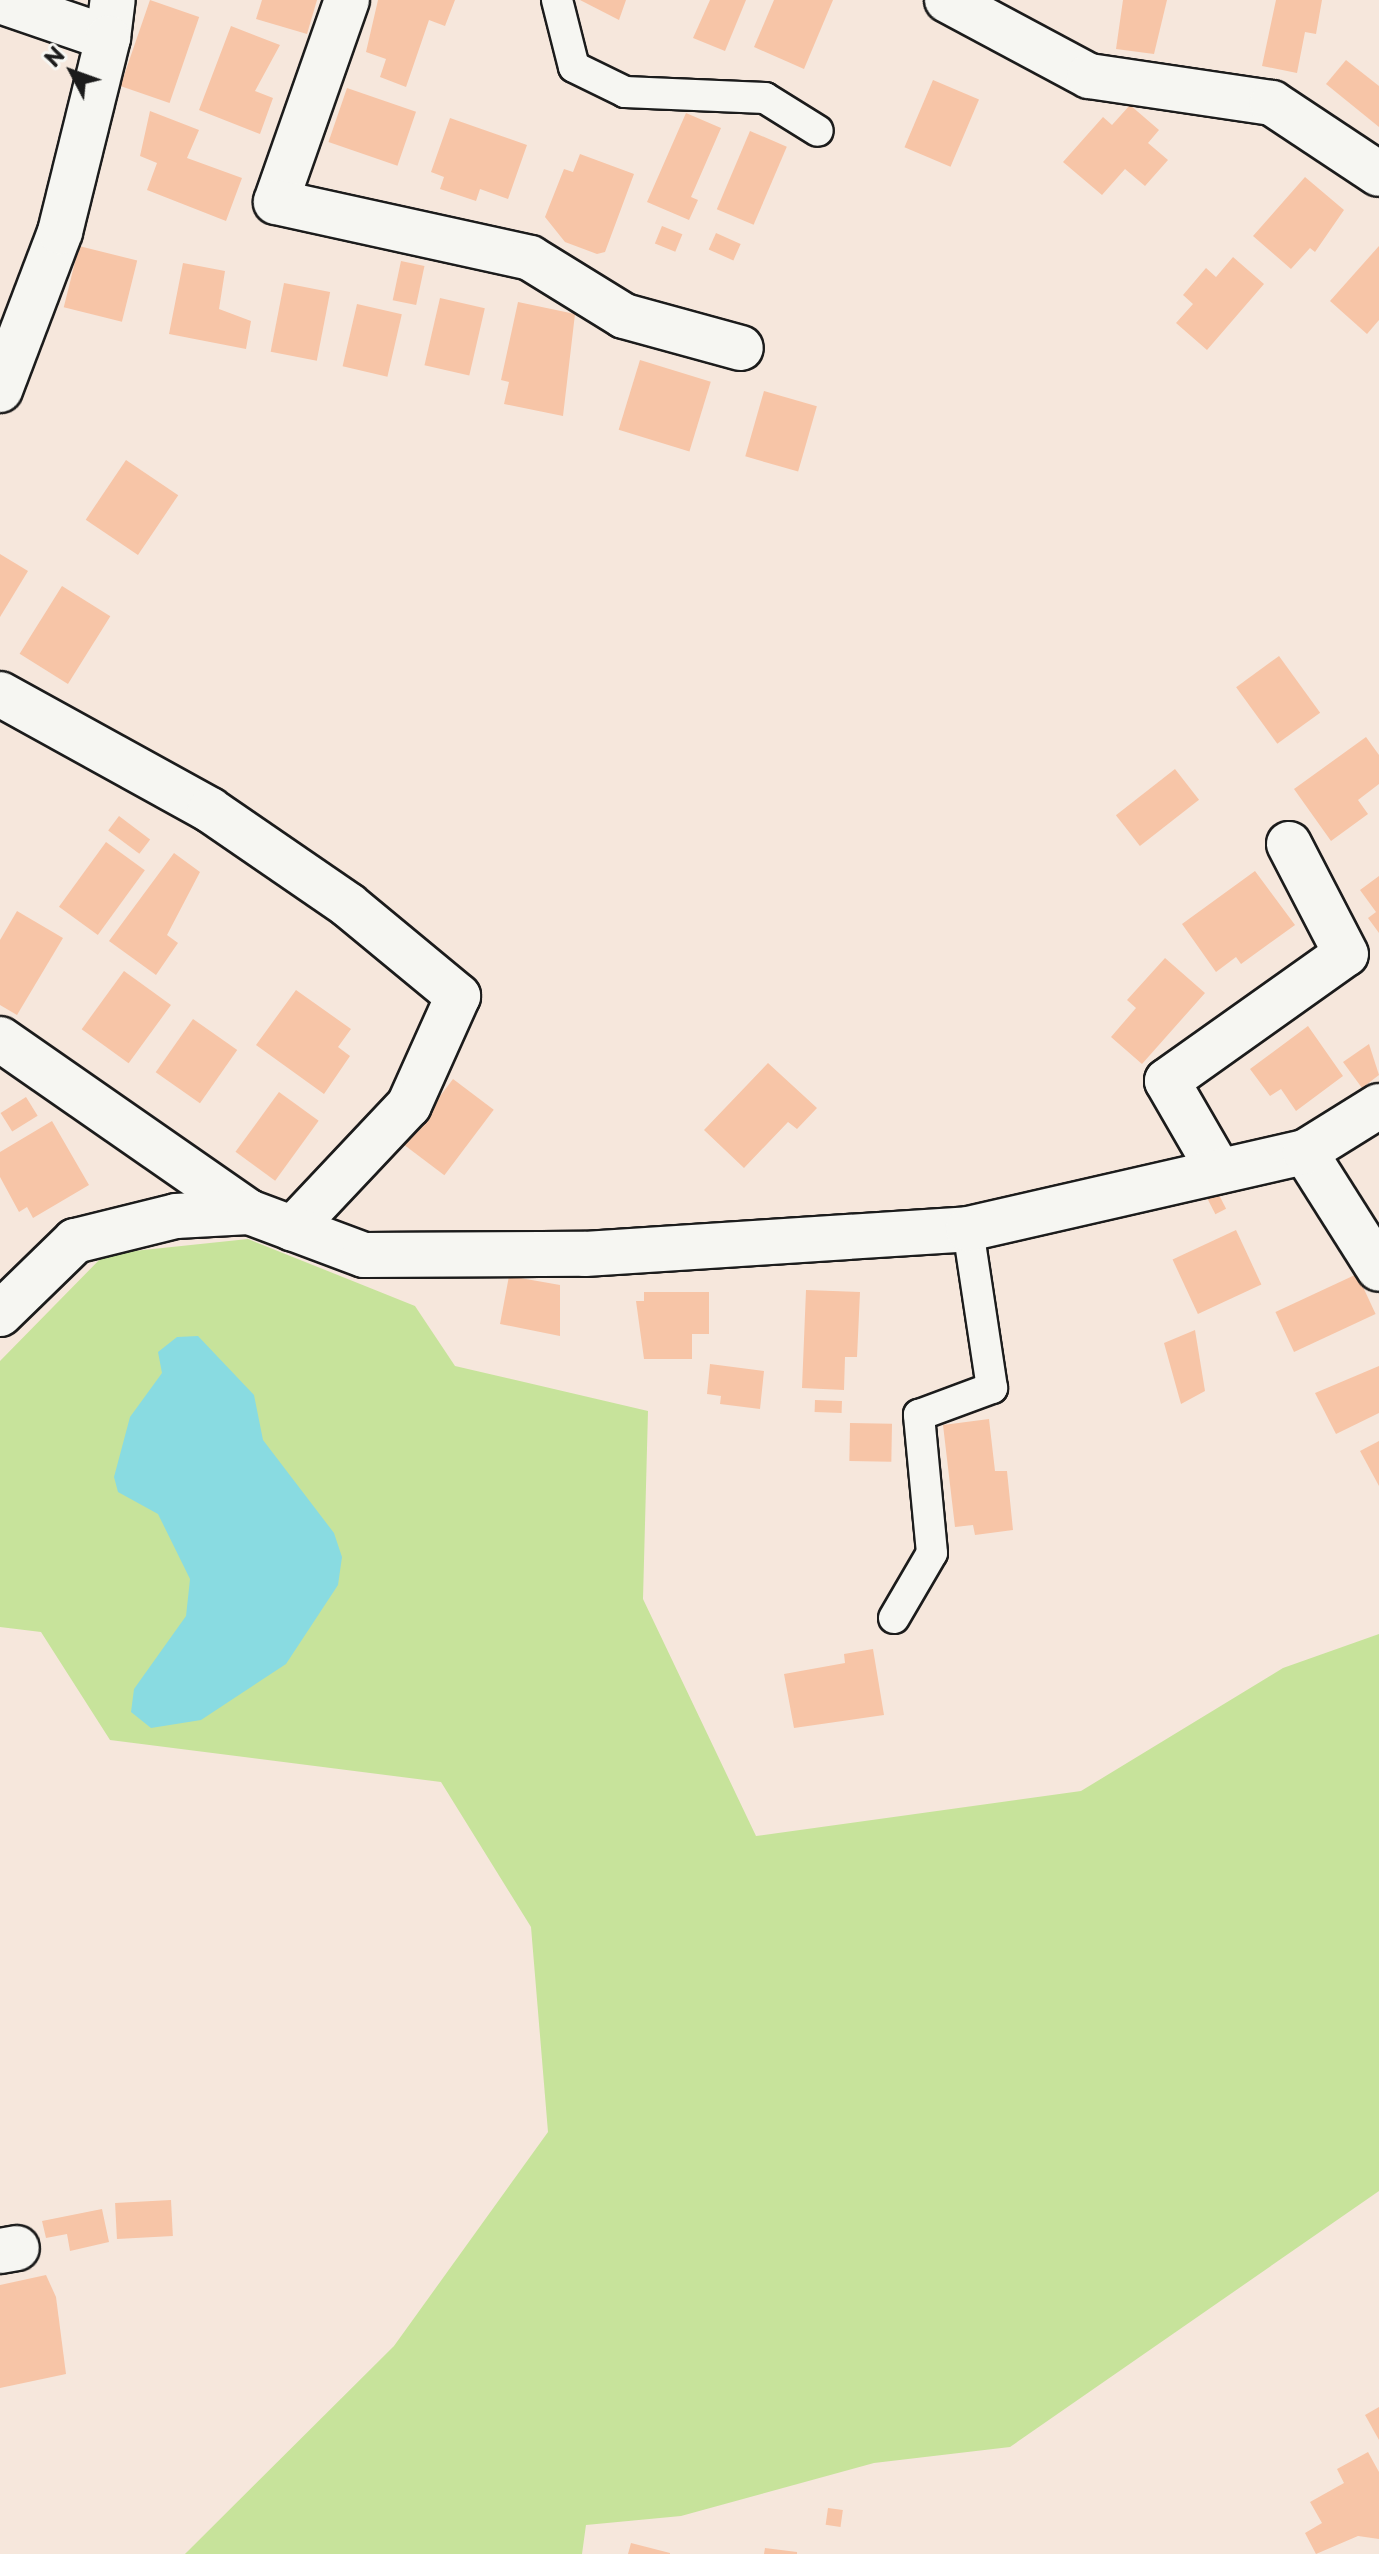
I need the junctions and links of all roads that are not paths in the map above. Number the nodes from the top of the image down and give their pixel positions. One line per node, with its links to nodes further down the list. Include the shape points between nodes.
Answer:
1 (347, 0): 8 (street, via 276,202 530,258 624,316)
2 (557, 0): 6 (lane, via 574,67 625,92 765,98)
3 (947, 0): 7 (street, via 1089,76 1272,103)
4 (0, 1): 5 (street)
5 (111, 19): 9 (street, via 60,232)
6 (818, 131)
7 (1379, 174)
8 (741, 348)
9 (0, 390)
10 (0, 694): 17 (street, via 210,810 348,905 458,996 409,1105)
11 (1289, 844): 15 (street, via 1346,954 1167,1081)
12 (0, 1039): 16 (street)
13 (1379, 1106): 14 (street)
14 (1305, 1152): 15 (street); 19 (street)
15 (1219, 1171): 18 (street)
16 (249, 1212): 17 (street); 20 (street, via 176,1216 75,1241)
17 (292, 1229): 18 (street, via 364,1255 585,1254)
18 (968, 1229): 21 (lane, via 992,1388 919,1415 932,1553)
19 (1379, 1269)
20 (0, 1314)
21 (894, 1618)

